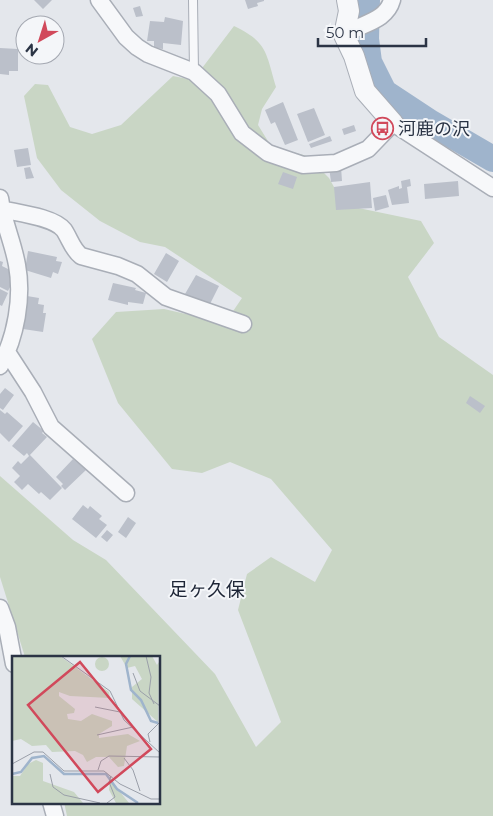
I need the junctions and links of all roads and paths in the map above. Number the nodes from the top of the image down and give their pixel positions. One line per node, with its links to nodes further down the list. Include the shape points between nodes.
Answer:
1 (99, 0): 6 (street, via 137,47)
2 (193, 0): 6 (lane)
3 (347, 0): 5 (street)
4 (392, 0): 5 (street, via 381,18)
5 (349, 31): 7 (street, via 366,91)
6 (194, 72): 7 (street, via 218,94 242,133 268,153 303,165 336,163 368,149)
7 (393, 123): 8 (street)
8 (493, 188)
9 (1, 204): 10 (street, via 63,228 81,256 118,266 137,274 166,297); 11 (street, via 17,266 18,289 14,329)
10 (243, 324)
11 (4, 359): 12 (street, via 33,392 50,428)
12 (126, 493)
13 (0, 608): 14 (street)
14 (12, 656)

